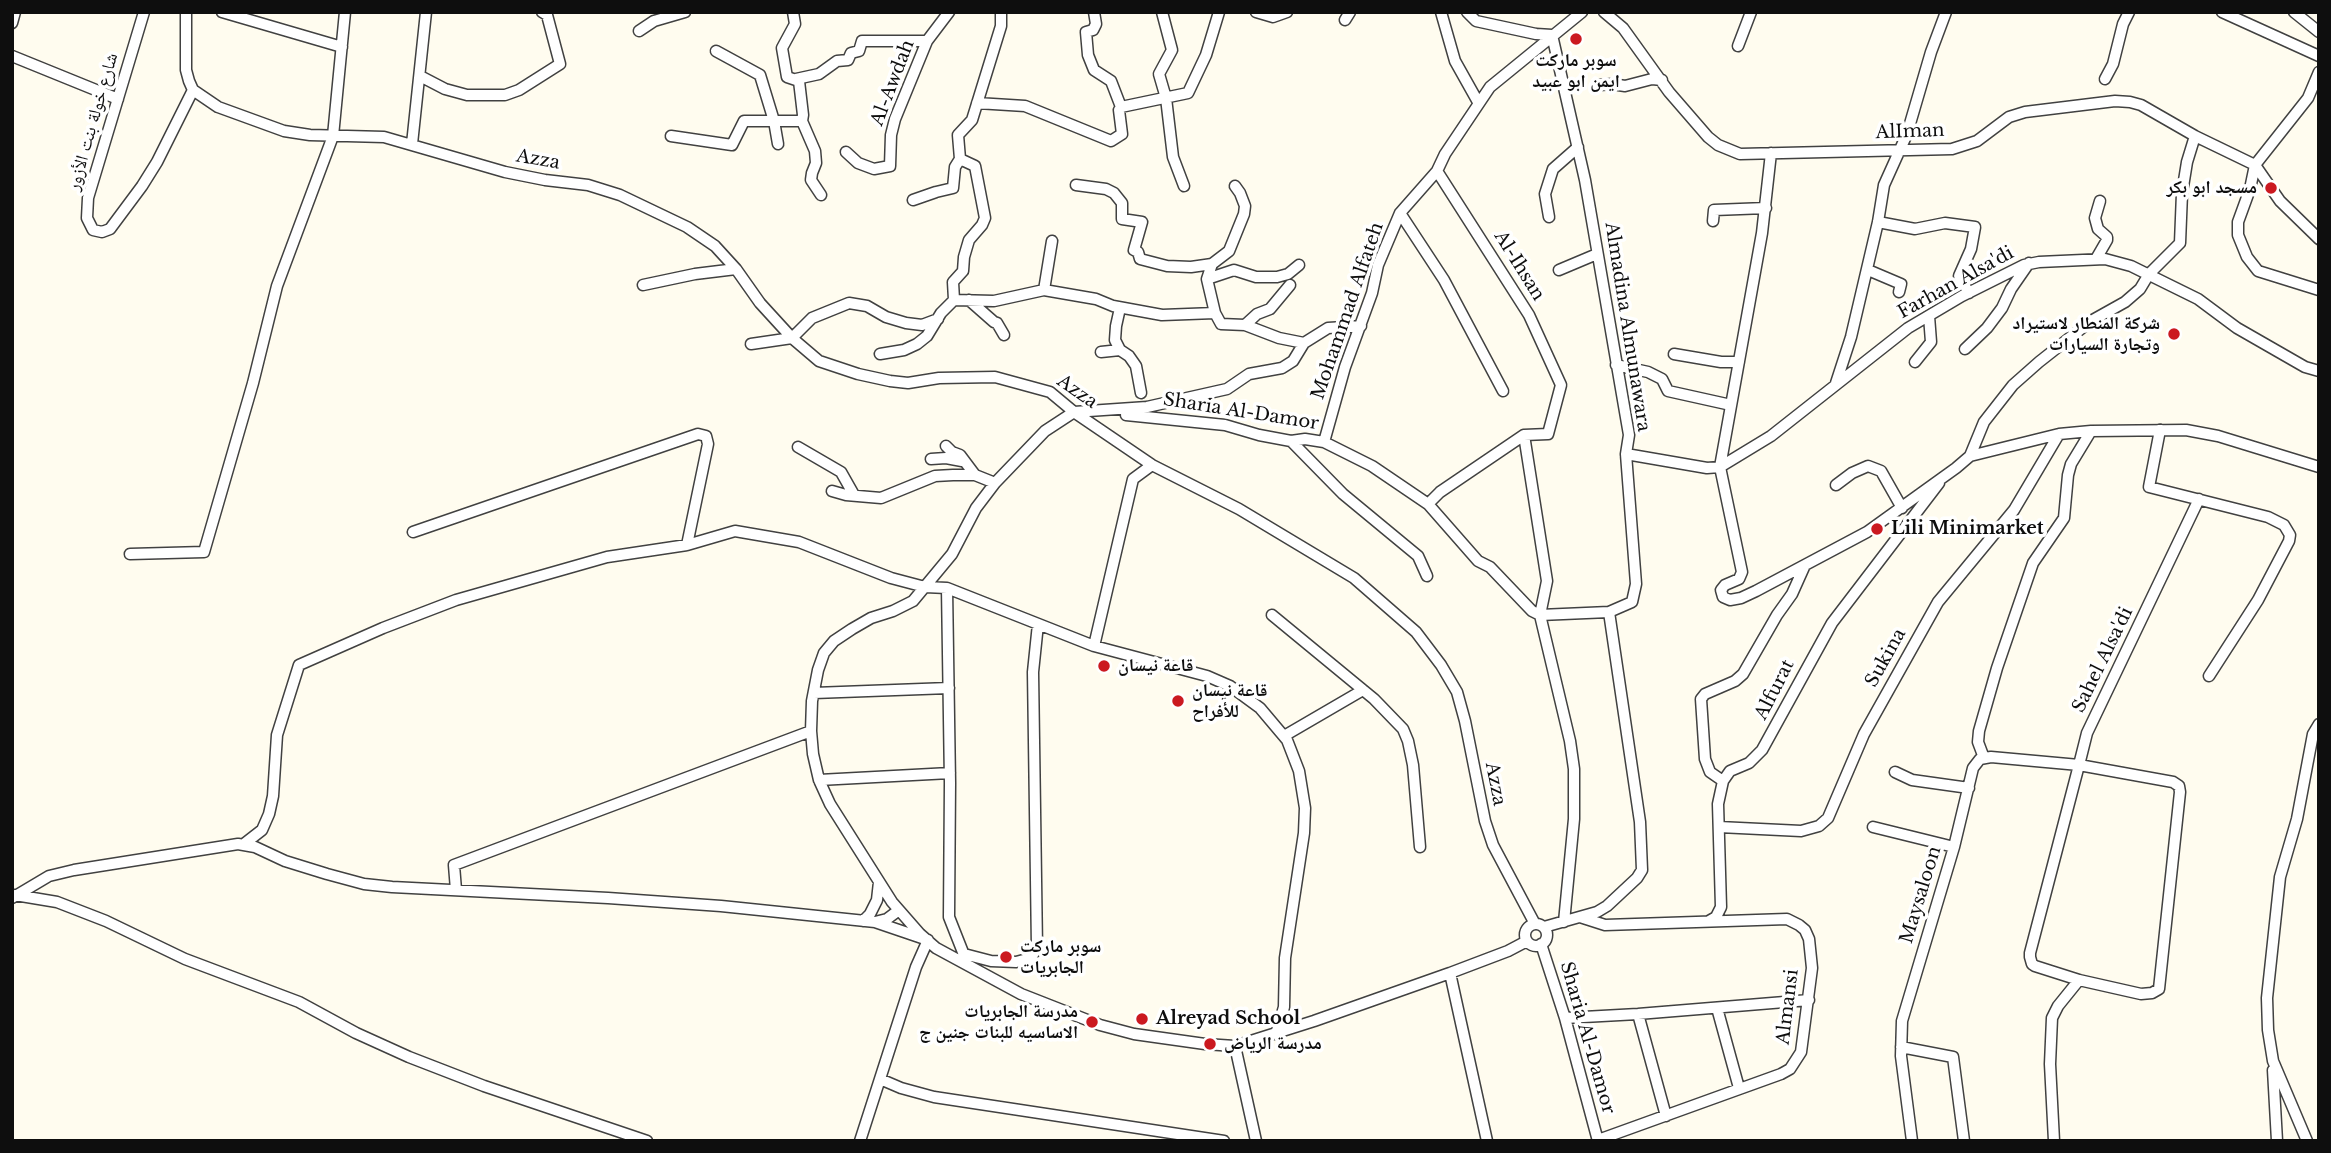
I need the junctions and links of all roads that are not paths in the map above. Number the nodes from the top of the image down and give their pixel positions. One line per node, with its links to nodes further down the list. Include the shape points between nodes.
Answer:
1 (15, 12): 26 (street)
2 (186, 12): 42 (street, via 186,70)
3 (222, 12): 32 (street)
4 (345, 12): 32 (street)
5 (426, 12): 37 (street)
6 (542, 12): 37 (street, via 547,15 560,64 519,90 505,95 467,95)
7 (685, 12): 27 (street, via 654,21)
8 (793, 12): 38 (street, via 795,24 782,48 787,77)
9 (949, 12): 30 (street, Al-Awdah)
10 (1001, 12): 46 (street, via 1001,26)
11 (1094, 12): 47 (street, via 1096,24 1086,32 1088,55 1094,70 1111,81)
12 (1162, 12): 43 (street, via 1172,50 1158,74)
13 (1219, 12): 43 (street, via 1192,87 1188,93)
14 (1256, 12): 15 (street, via 1273,17)
15 (1287, 12)
16 (1440, 12): 45 (street, via 1455,61)
17 (1467, 12): 29 (street, via 1476,21)
18 (1582, 12): 29 (street, Mohammad Alfateh)
19 (1604, 12): 40 (street, AlIman, via 1623,28)
20 (1751, 12): 31 (street)
21 (1946, 12): 56 (street)
22 (2129, 12): 39 (street)
23 (2222, 12): 35 (street)
24 (2294, 12): 28 (street)
25 (143, 13): 44 (street, شارع خولة بنت الأزور)
26 (12, 23)
27 (639, 31)
28 (2319, 32)
29 (1552, 35): 45 (street, Mohammad Alfateh); 55 (street, Almadina Almunawara)
30 (928, 41): 38 (street, via 862,41 859,51 851,53 848,60); 57 (street, Al-Awdah, via 895,120 890,166 874,169)
31 (1738, 46)
32 (342, 47): 50 (street)
33 (716, 51): 48 (street, via 760,75)
34 (12, 56): 44 (street)
35 (2319, 56)
36 (2319, 72): 60 (street, via 2308,98)
37 (420, 76): 53 (street)
38 (796, 79): 49 (street)
39 (2105, 79)
40 (1662, 80): 41 (street); 58 (street, AlIman, via 1718,145 1740,154)
41 (1600, 85)
42 (193, 90): 44 (street, شارع خولة بنت الأزور, via 150,174 110,229 99,232 89,224 87,205); 50 (street, Azza, via 218,107 284,131)
43 (1166, 98): 47 (street); 63 (street, via 1173,157)
44 (118, 99)
45 (1478, 102): 61 (street, Mohammad Alfateh)
46 (977, 103): 47 (street, via 1026,107 1111,141 1122,134); 59 (street, via 972,120 958,135)
47 (1121, 107)
48 (775, 121): 49 (street); 51 (street, via 744,121 732,145); 54 (street)
49 (802, 121): 65 (street, via 815,151 811,180)
50 (333, 136): 53 (street, Azza, via 384,137); 143 (street, via 277,286 204,552)
51 (671, 136)
52 (2195, 136): 56 (street, AlIman, via 2141,105 2123,101 2025,112 2009,117 1969,145); 60 (street, AlIman); 83 (street, via 2182,193 2180,243)
53 (412, 144): 80 (street, Azza, via 505,172 620,195 687,227 715,246)
54 (778, 144)
55 (1578, 148): 70 (street, via 1553,169 1545,194); 75 (street, Almadina Almunawara)
56 (1900, 150): 58 (street, AlIman); 72 (street, via 1884,185)
57 (846, 152)
58 (1771, 153): 68 (street)
59 (960, 159): 66 (street, via 953,188); 91 (street, via 975,166 985,220 969,240 964,270 953,282)
60 (2255, 165): 73 (street, via 2280,201); 88 (street, via 2238,222 2247,257 2263,274)
61 (1437, 171): 69 (street, Mohammad Alfateh); 120 (street, Al-Ihsan, via 1529,315 1561,385 1548,434)
62 (1076, 185): 78 (street, via 1114,193 1122,204 1122,219 1142,222 1133,250 1140,260 1167,266)
63 (1184, 186)
64 (1234, 186): 78 (street, via 1245,206 1244,214 1229,251)
65 (821, 195)
66 (913, 200)
67 (2101, 201): 76 (street, via 2095,218 2107,240)
68 (1766, 208): 71 (street, via 1714,210); 108 (street)
69 (1400, 214): 98 (street, Mohammad Alfateh, via 1378,265); 113 (street, via 1444,280)
70 (1549, 217)
71 (1713, 221)
72 (1878, 222): 82 (street); 90 (street, via 1915,229 1945,223 1975,227 1959,276)
73 (2319, 239)
74 (1052, 241): 87 (street)
75 (1597, 254): 81 (street); 110 (street, Almadina Almunawara)
76 (2096, 259): 77 (street, Farhan Alsa'di); 83 (street, Farhan Alsa'di, via 2123,262)
77 (2029, 263): 90 (street, Farhan Alsa'di); 104 (street, via 2002,308)
78 (1213, 264): 84 (street)
79 (1299, 265): 84 (street, via 1277,277 1256,278 1234,270)
80 (736, 269): 85 (street); 100 (street, Azza)
81 (1559, 270)
82 (1868, 270): 89 (street, via 1901,284); 112 (street)
83 (2149, 274): 111 (street, Farhan Alsa'di, via 2198,299 2236,328); 126 (street, via 2126,302 2091,321 2013,385 1983,422)
84 (1207, 279): 94 (street)
85 (643, 285)
86 (1290, 285): 97 (street, via 1270,309)
87 (1044, 290): 92 (street, via 994,301); 93 (street)
88 (2319, 290)
89 (1899, 292)
90 (1969, 293): 95 (street, Farhan Alsa'di)
91 (954, 300): 92 (street); 96 (street)
92 (970, 300): 99 (street)
93 (1120, 308): 94 (street, via 1162,315); 103 (street, via 1115,340)
94 (1215, 313): 97 (street, via 1222,324)
95 (1929, 316): 109 (street, via 1931,342); 112 (street, Farhan Alsa'di)
96 (938, 319): 100 (street, via 922,325 906,323 849,303 811,318); 106 (street, via 917,344)
97 (1245, 325): 101 (street)
98 (1361, 326): 101 (street, via 1328,328); 122 (street, Mohammad Alfateh)
99 (1004, 335)
100 (792, 338): 102 (street); 116 (street, Azza, via 819,361 858,374 908,383 995,377 1050,391)
101 (1304, 343): 116 (street, via 1293,361 1282,368 1249,374 1227,389 1147,407)
102 (751, 344)
103 (1120, 349): 105 (street); 114 (street, via 1136,366)
104 (1965, 349)
105 (1101, 352)
106 (880, 354)
107 (1674, 354): 108 (street)
108 (1739, 362): 115 (street)
109 (1915, 362)
110 (1615, 365): 115 (street, via 1648,372 1662,379 1668,391); 125 (street, Almadina Almunawara, via 1629,435)
111 (2319, 371)
112 (1836, 383): 130 (street, Farhan Alsa'di, via 1771,436)
113 (1503, 391)
114 (1141, 393)
115 (1731, 405): 130 (street)
116 (1074, 412): 121 (street, Sharia Al-Damor, via 1225,425); 129 (street, Azza); 134 (street, via 1045,431)
117 (2160, 430): 118 (street); 131 (street, via 2218,436); 138 (street, via 2150,487)
118 (2091, 431): 119 (street); 160 (street, via 2071,464 2064,518 2033,563 2000,657 1979,731)
119 (2059, 434): 126 (street); 167 (street, Sukina, via 2014,510 1938,602 1864,734 1828,818 1801,831)
120 (1524, 435): 139 (street); 150 (street, via 1547,581)
121 (1291, 441): 122 (street, Sharia Al-Damor); 145 (street, via 1343,494 1418,556)
122 (1324, 442): 139 (street, Sharia Al-Damor, via 1372,466)
123 (946, 446): 128 (street)
124 (798, 447): 137 (street, via 841,471)
125 (1626, 454): 130 (street); 148 (street, Almadina Almunawara, via 1636,590 1631,603)
126 (1970, 456): 133 (street)
127 (931, 459): 128 (street)
128 (964, 460): 132 (street)
129 (1152, 465): 152 (street, via 1133,479); 180 (street, Azza, via 1239,509 1354,578 1416,632 1457,692 1493,845)
130 (1720, 467): 144 (street, via 1742,572 1739,579 1723,587 1723,597 1741,598)
131 (2319, 467)
132 (975, 475): 134 (street); 137 (street, via 935,476 881,498)
133 (1942, 478): 140 (street); 165 (street, Alfurat, via 1832,623 1762,750)
134 (995, 483): 146 (street, via 952,554)
135 (1836, 485): 140 (street, via 1868,466 1881,471)
136 (832, 491): 137 (street)
137 (854, 495)
138 (2199, 499): 153 (street, via 2268,517 2284,525 2290,535 2258,600); 161 (street, Sahel Alsa'di, via 2087,733)
139 (1427, 504): 150 (street, Sharia Al-Damor, via 1478,561)
140 (1902, 508): 144 (street)
141 (413, 532): 142 (street, via 706,436)
142 (687, 545): 146 (street, via 735,531 799,542); 169 (street, via 607,557 456,600 299,665 277,735 269,814 262,830)
143 (130, 554)
144 (1805, 565): 165 (street, via 1743,674 1702,697 1705,759 1710,772)
145 (1427, 576)
146 (925, 587): 147 (street); 156 (street, via 913,601 871,618 834,641 824,653)
147 (947, 588): 151 (street); 154 (street)
148 (1609, 612): 150 (street); 176 (street, via 1640,822 1642,865 1622,894 1597,912)
149 (1272, 614): 155 (street)
150 (1540, 615): 178 (street, via 1574,769)
151 (1038, 624): 152 (street); 184 (street, via 1034,671 1037,948 1031,958 1016,962)
152 (1094, 646): 159 (street, via 1219,680 1260,708)
153 (2209, 676)
154 (949, 688): 156 (street); 162 (street)
155 (1363, 690): 159 (street); 170 (street, via 1394,719 1408,741)
156 (814, 693): 158 (street)
157 (2319, 724): 195 (street, via 2280,877 2267,998)
158 (811, 732): 164 (street); 173 (street, via 454,865)
159 (1284, 736): 192 (street, via 1302,783 1305,821 1285,958 1284,1007)
160 (1984, 758): 161 (street); 166 (street, Maysaloon, via 1975,765)
161 (2079, 765): 187 (street, Sahel Alsa'di, via 2030,961); 187 (street, via 2174,782 2180,789 2159,989 2141,993)
162 (950, 772): 164 (street); 184 (street, via 949,917)
163 (1895, 772): 166 (street, via 1912,780)
164 (820, 780): 172 (street)
165 (1723, 780): 167 (street)
166 (1969, 788): 171 (street, Maysaloon)
167 (1719, 827): 179 (street, via 1721,907 1714,919)
168 (1873, 827): 171 (street)
169 (244, 844): 173 (street, via 364,884); 174 (street, via 74,870 49,876)
170 (1420, 847)
171 (1954, 847): 194 (street, Maysaloon, via 1902,1021)
172 (879, 881): 175 (street); 177 (street)
173 (456, 890): 177 (street, via 658,901)
174 (14, 896): 200 (street, via 48,900 82,912 185,959 299,1002 408,1057)
175 (897, 907): 177 (street, via 887,919); 181 (street)
176 (1580, 917): 178 (street); 179 (street, Almansi, via 1605,925)
177 (869, 921): 181 (street)
178 (1564, 922): 180 (street)
179 (1699, 923): 188 (street, Almansi, via 1787,919 1799,925 1809,939)
180 (1539, 926): 182 (street, via 1526,930); 183 (street, via 1547,937)
181 (928, 940): 185 (street); 196 (street)
182 (1527, 941): 183 (street); 186 (street)
183 (1541, 944): 191 (street, Sharia Al-Damor)
184 (964, 954): 185 (street)
185 (968, 966): 193 (street, via 1021,994 1101,1025 1134,1034)
186 (1450, 973): 192 (street); 204 (street)
187 (2079, 980): 207 (street, via 2052,1018)
188 (1809, 1000): 189 (street); 197 (street, Almansi, via 1801,1052 1790,1069)
189 (1717, 1007): 190 (street); 197 (street)
190 (1638, 1014): 191 (street); 198 (street)
191 (1566, 1018): 199 (street, Sharia Al-Damor)
192 (1276, 1034): 193 (street)
193 (1235, 1046): 203 (street)
194 (1901, 1047): 205 (street, Maysaloon); 206 (street, via 1953,1057)
195 (2273, 1061): 208 (street); 209 (street)
196 (880, 1079): 201 (street); 202 (street, via 934,1097)
197 (1739, 1088): 198 (street, Almansi)
198 (1666, 1116): 199 (street, Almansi)
199 (1598, 1140)
200 (647, 1141)
201 (860, 1141)
202 (1224, 1141)
203 (1256, 1141)
204 (1487, 1141)
205 (1912, 1141)
206 (1964, 1141)
207 (2054, 1141)
208 (2277, 1141)
209 (2307, 1141)

